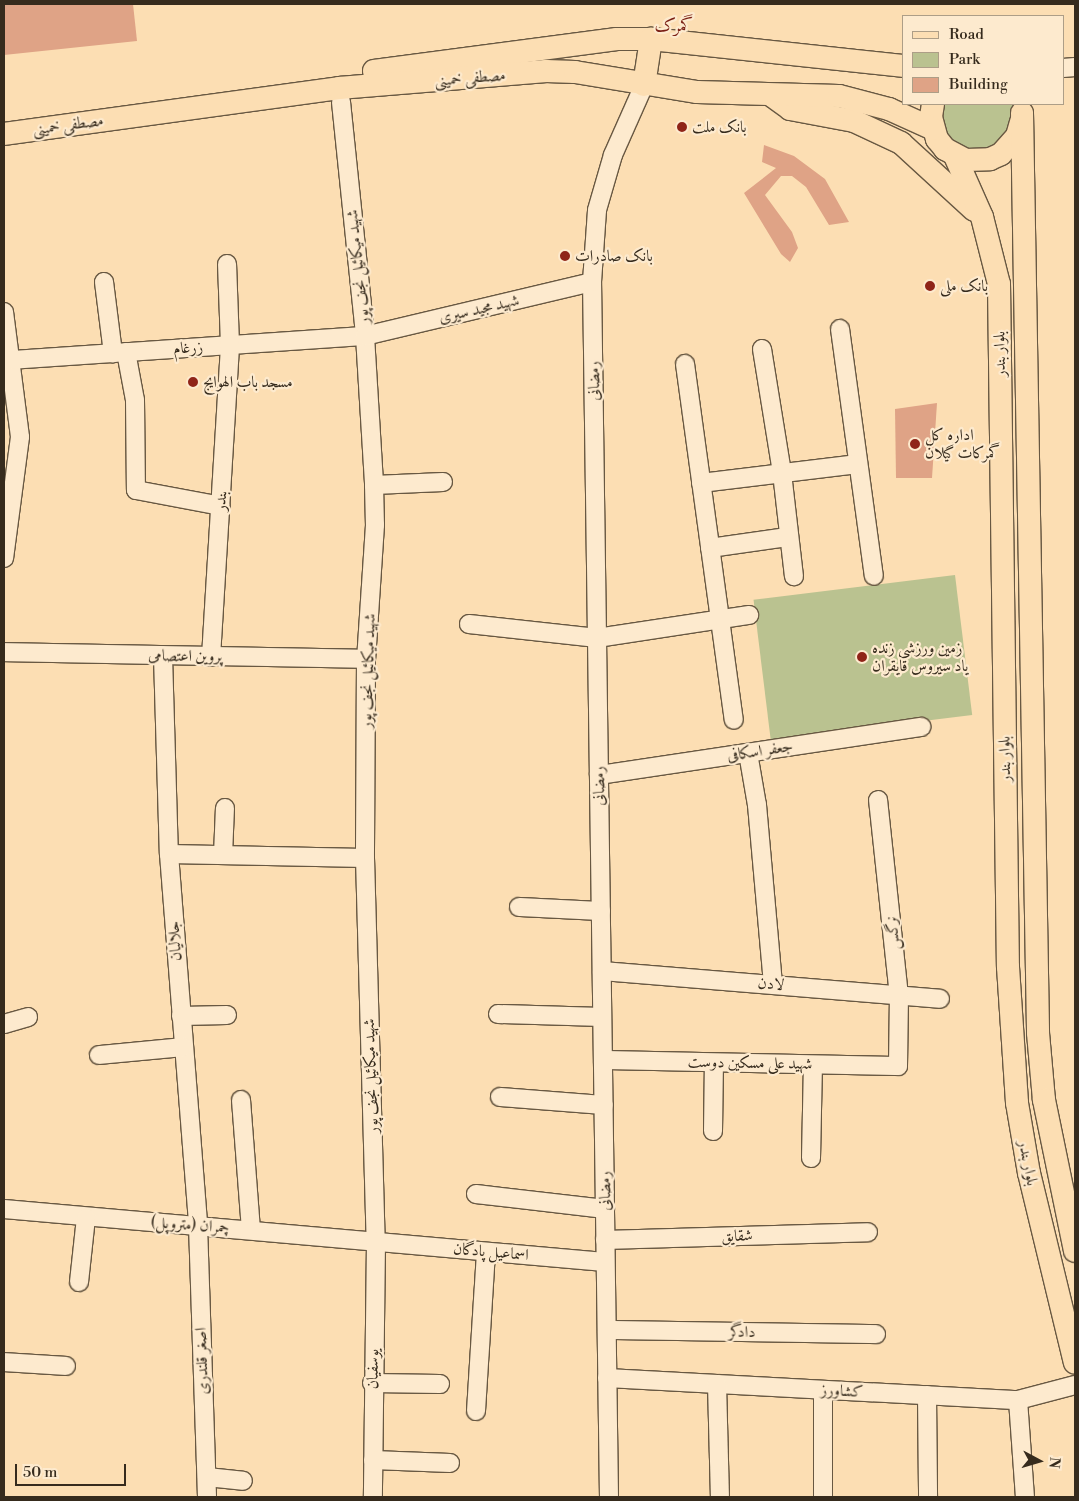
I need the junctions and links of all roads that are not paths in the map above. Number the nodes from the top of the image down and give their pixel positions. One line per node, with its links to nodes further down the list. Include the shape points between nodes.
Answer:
1 (651, 39): 2 (main road, مصطفی خمینی); 3 (main road); 8 (main road, مصطفی خمینی, via 617,39)
2 (902, 66)
3 (644, 85): 4 (main road, مصطفی خمینی, via 697,92); 10 (main road, مصطفی خمینی, via 575,72 536,72 339,88); 15 (street, رمضانی, via 613,155 597,210)
4 (770, 94): 9 (main road, مصطفی خمینی, via 839,96 889,109); 12 (main road, via 790,109 854,121 901,143)
5 (341, 102): 18 (street, شهید میکائیل نجف پور)
6 (933, 105): 9 (main road)
7 (1020, 109): 11 (main road, via 1017,136 1001,154 978,161); 44 (main road, بلوار بندر)
8 (4, 123)
9 (932, 129): 11 (main road, بلوار بندر, via 945,149)
10 (4, 134)
11 (954, 156): 12 (main road, بلوار بندر)
12 (982, 217): 45 (main road, بلوار بندر, via 999,284)
13 (227, 264): 19 (street, بندر)
14 (104, 282): 21 (street)
15 (592, 282): 18 (street, شهید مجید سیری); 39 (street, رمضانی)
16 (4, 312): 22 (street)
17 (840, 329): 24 (street)
18 (365, 336): 19 (street, زرغام); 28 (street, شهید میکائیل نجف پور)
19 (230, 345): 21 (street, زرغام); 29 (street, بندر)
20 (762, 349): 25 (street)
21 (120, 353): 22 (street, زرغام); 29 (street, via 134,400 136,490)
22 (11, 360): 30 (street, via 20,437)
23 (685, 364): 27 (street)
24 (858, 464): 25 (street); 35 (street)
25 (782, 473): 27 (street); 31 (street)
26 (443, 482): 28 (street)
27 (701, 483): 32 (street)
28 (374, 485): 43 (street, شهید میکائیل نجف پور, via 375,525)
29 (221, 506): 42 (street, بندر)
30 (5, 532): 33 (street)
31 (787, 537): 32 (street); 34 (street)
32 (710, 548): 37 (street)
33 (4, 558)
34 (794, 576)
35 (874, 576)
36 (749, 615): 37 (street)
37 (720, 620): 39 (street); 46 (street)
38 (469, 624): 39 (street)
39 (597, 638): 49 (street, رمضانی)
40 (4, 652): 41 (street, پروین اعتصامی)
41 (163, 656): 42 (street, پروین اعتصامی); 52 (street, جلالیان)
42 (211, 657): 43 (street, پروین اعتصامی)
43 (366, 659): 54 (street, شهید میکائیل نجف پور)
44 (1031, 688): 45 (main road); 87 (main road, بلوار بندر, via 1038,1033 1046,1109)
45 (1004, 689): 94 (main road, بلوار بندر, via 1008,967 1017,1103 1029,1173)
46 (734, 720)
47 (921, 727): 48 (street, جعفر اسکافی)
48 (748, 753): 49 (street, جعفر اسکافی); 58 (street, via 757,805)
49 (599, 775): 56 (street, رمضانی)
50 (878, 800): 59 (street, نرگس)
51 (225, 808): 53 (street)
52 (169, 854): 53 (street); 63 (street, جلالیان)
53 (223, 856): 54 (street)
54 (365, 858): 86 (street, شهید میکائیل نجف پور)
55 (519, 907): 56 (street)
56 (601, 911): 57 (street, رمضانی)
57 (602, 971): 58 (street, لادن); 65 (street, رمضانی)
58 (772, 984): 59 (street, لادن)
59 (899, 996): 60 (street, لادن); 72 (street, نرگس)
60 (940, 999)
61 (498, 1014): 65 (street)
62 (227, 1015): 63 (street)
63 (181, 1016): 67 (street, جلالیان)
64 (28, 1017): 66 (street)
65 (602, 1017): 69 (street, رمضانی)
66 (4, 1024)
67 (184, 1046): 68 (street); 82 (street, جلالیان)
68 (99, 1055)
69 (603, 1060): 70 (street, شهید علی مسکین دوست); 75 (street, رمضانی)
70 (714, 1063): 71 (street, شهید علی مسکین دوست); 76 (street)
71 (813, 1064): 72 (street, شهید علی مسکین دوست); 77 (street)
72 (898, 1066)
73 (500, 1097): 75 (street)
74 (240, 1100): 83 (street)
75 (604, 1105): 80 (street, رمضانی)
76 (713, 1132)
77 (812, 1158)
78 (476, 1194): 80 (street)
79 (4, 1209): 81 (street, چمران (متروپل))
80 (605, 1209): 85 (street, رمضانی)
81 (86, 1218): 82 (street, چمران (متروپل)); 90 (street)
82 (198, 1225): 83 (street, چمران (متروپل)); 107 (street, اصغر قلندری)
83 (251, 1230): 86 (street, چمران (متروپل))
84 (868, 1232): 85 (street, شقایق)
85 (605, 1240): 89 (street, رمضانی)
86 (376, 1242): 88 (street, اسماعیل پادگان); 97 (street, یوسفیان)
87 (1075, 1251)
88 (486, 1252): 89 (street, اسماعیل پادگان); 104 (street)
89 (606, 1262): 91 (street, رمضانی)
90 (79, 1282)
91 (606, 1330): 92 (street, دادگر); 96 (street, رمضانی)
92 (876, 1334)
93 (4, 1362): 95 (street)
94 (1075, 1363)
95 (66, 1366)
96 (607, 1378): 99 (street, کشاورز); 111 (street, رمضانی)
97 (372, 1383): 98 (street); 105 (street, یوسفیان)
98 (440, 1384)
99 (717, 1384): 101 (street, کشاورز); 112 (street)
100 (1075, 1384): 103 (street, کشاورز)
101 (823, 1390): 102 (street, کشاورز); 113 (street)
102 (927, 1395): 103 (street, کشاورز); 114 (street)
103 (1018, 1400): 115 (street)
104 (476, 1411)
105 (373, 1460): 106 (street); 110 (street, یوسفیان)
106 (450, 1463)
107 (207, 1477): 108 (street); 109 (street, اصغر قلندری)
108 (243, 1481)
109 (208, 1497)
110 (373, 1497)
111 (608, 1497)
112 (720, 1497)
113 (823, 1497)
114 (928, 1497)
115 (1025, 1497)

